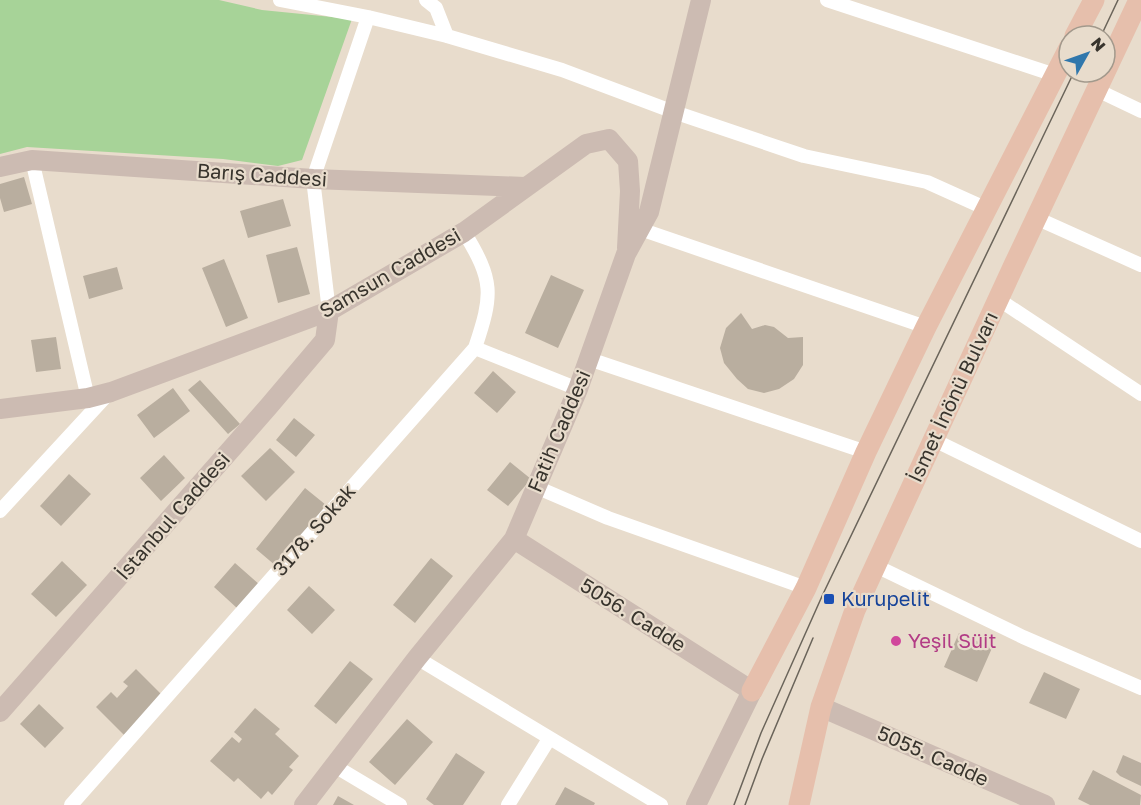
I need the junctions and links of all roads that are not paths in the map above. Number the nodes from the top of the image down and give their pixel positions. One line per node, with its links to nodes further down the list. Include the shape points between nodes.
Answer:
1 (280, 0): 7 (street)
2 (426, 0): 10 (street, via 436,8)
3 (701, 0): 15 (street, Fatih Caddesi)
4 (827, 0): 12 (street)
5 (1094, 0): 9 (main road)
6 (1139, 0): 13 (main road, İsmet İnönü Bulvarı)
7 (308, 3): 8 (street)
8 (368, 17): 10 (street); 18 (street)
9 (1082, 24)
10 (447, 36): 15 (street, via 562,70)
11 (1057, 71): 12 (main road)
12 (1055, 75): 20 (main road)
13 (1097, 90): 14 (street); 21 (main road, İsmet İnönü Bulvarı)
14 (1141, 111)
15 (674, 112): 20 (street, via 804,156 927,182); 22 (street, Fatih Caddesi, via 649,212)
16 (32, 160): 17 (street, Barış Caddesi); 18 (street, Barış Caddesi); 34 (street)
17 (0, 167)
18 (313, 179): 19 (street, Barış Caddesi); 27 (street)
19 (525, 187): 23 (street, Samsun Caddesi); 24 (street, Samsun Caddesi, via 586,144 609,139 628,161)
20 (987, 209): 28 (main road)
21 (1036, 218): 25 (street); 26 (main road, İsmet İnönü Bulvarı)
22 (640, 229): 24 (street, Fatih Caddesi); 28 (street)
23 (464, 232): 27 (street, Samsun Caddesi); 29 (street, 3178. Sokak, via 487,279 488,303)
24 (626, 254): 30 (street, Fatih Caddesi)
25 (1141, 265)
26 (998, 299): 33 (street); 36 (main road, İsmet İnönü Bulvarı)
27 (329, 311): 32 (street, Samsun Caddesi); 48 (street, İstanbul Caddesi, via 325,340)
28 (926, 327): 37 (main road)
29 (475, 348): 31 (street); 51 (street, 3178. Sokak)
30 (589, 359): 31 (street, Fatih Caddesi); 37 (street)
31 (578, 390): 38 (street, Fatih Caddesi)
32 (111, 392): 34 (street, Samsun Caddesi); 39 (street)
33 (1141, 394)
34 (88, 398): 35 (street, Samsun Caddesi)
35 (0, 409)
36 (934, 440): 41 (street); 42 (main road, İsmet İnönü Bulvarı)
37 (866, 452): 43 (main road)
38 (536, 487): 40 (street, Fatih Caddesi); 43 (street, via 608,518)
39 (0, 511)
40 (514, 539): 44 (street, Fatih Caddesi); 46 (street, 5056. Cadde)
41 (1141, 541)
42 (876, 566): 45 (street, via 1023,637); 47 (main road, İsmet İnönü Bulvarı, via 855,610)
43 (806, 588): 46 (main road)
44 (417, 658): 49 (street); 50 (street, Fatih Caddesi)
45 (1141, 688)
46 (753, 690): 56 (street)
47 (821, 707): 57 (main road, İsmet İnönü Bulvarı); 58 (street, 5055. Cadde)
48 (0, 712)
49 (549, 738): 54 (street); 55 (street)
50 (333, 765): 52 (street, Fatih Caddesi); 53 (street)
51 (71, 805)
52 (304, 805)
53 (400, 805)
54 (508, 805)
55 (662, 805)
56 (696, 805)
57 (799, 805)
58 (1045, 805)

